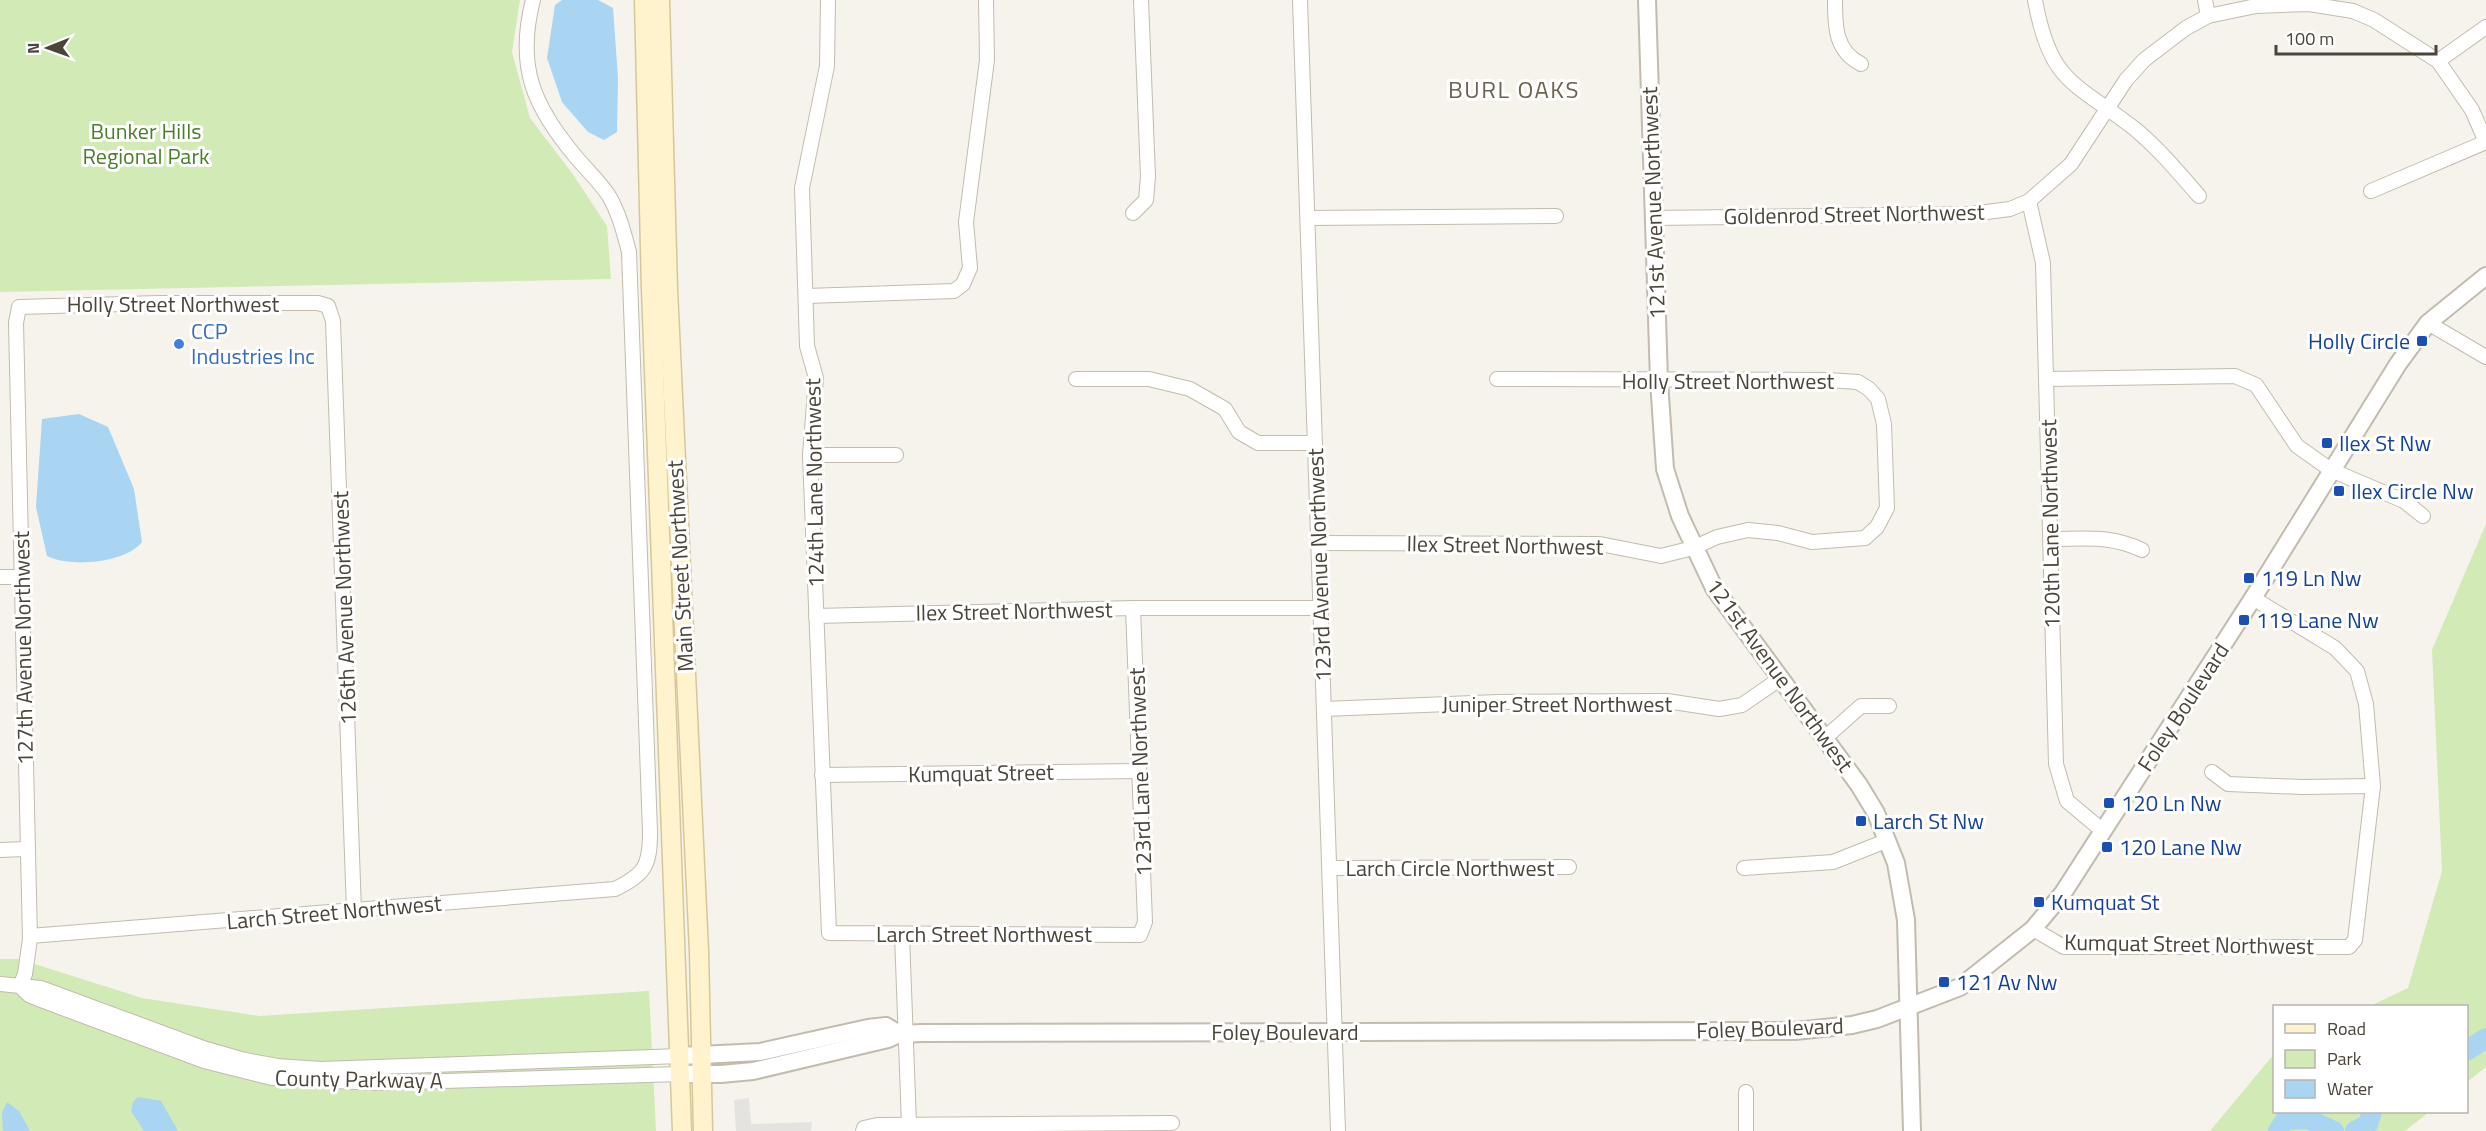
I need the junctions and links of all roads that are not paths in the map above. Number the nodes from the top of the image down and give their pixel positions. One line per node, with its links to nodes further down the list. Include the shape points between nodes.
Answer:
1 (533, 0): 67 (street, Larch Street Northwest, via 526,35 532,88 549,124 609,195 629,252 648,862 636,878 615,889)
2 (644, 0): 79 (main road, Main Street Northwest, via 651,301)
3 (660, 0): 78 (main road, Main Street Northwest)
4 (828, 0): 27 (street, 124th Lane Northwest, via 827,66 802,188)
5 (986, 0): 27 (street, via 987,60 968,189 970,268 963,284 954,291)
6 (1141, 0): 22 (street, via 1148,177 1146,200)
7 (1300, 0): 24 (street, 123rd Avenue Northwest)
8 (1647, 0): 25 (street, 121st Avenue Northwest)
9 (1835, 0): 16 (street, via 1838,39 1844,52)
10 (2035, 0): 17 (street, via 2050,56 2068,82)
11 (2205, 0): 13 (street)
12 (2354, 5): 13 (street, Goldenrod Street Northwest, via 2256,6); 15 (street, Goldenrod Street Northwest)
13 (2208, 16): 17 (street, Goldenrod Street Northwest, via 2144,60)
14 (2486, 27): 15 (street)
15 (2438, 61): 18 (street, Goldenrod Street Northwest, via 2472,110)
16 (1861, 64)
17 (2105, 110): 20 (street, via 2134,129); 21 (street, Goldenrod Street Northwest, via 2071,164)
18 (2486, 142): 19 (street)
19 (2371, 191)
20 (2199, 196)
21 (2029, 201): 25 (street, Goldenrod Street Northwest, via 2010,209 1971,214); 34 (street, 120th Lane Northwest, via 2043,263)
22 (1132, 213)
23 (1556, 216): 24 (street)
24 (1308, 218): 36 (street, 123rd Avenue Northwest)
25 (1653, 218): 35 (street, 121st Avenue Northwest)
26 (2486, 276): 30 (street, Foley Boulevard)
27 (807, 296): 37 (street, 124th Lane Northwest, via 807,346 816,378)
28 (328, 306): 29 (street, Holly Street Northwest, via 159,303); 67 (street, 126th Avenue Northwest, via 334,333)
29 (19, 307): 47 (street, 127th Avenue Northwest, via 16,323)
30 (2428, 323): 31 (street); 39 (street, Foley Boulevard)
31 (2486, 357)
32 (1076, 379): 36 (street, via 1149,379 1190,389 1226,409 1239,432 1258,443)
33 (1497, 379): 35 (street, Holly Street Northwest)
34 (2047, 379): 39 (street, via 2235,376 2256,385 2297,446); 42 (street, 120th Lane Northwest)
35 (1659, 381): 41 (street, Holly Street Northwest, via 1828,380 1858,382 1869,389 1878,399 1884,424 1887,508 1877,527); 44 (street, 121st Avenue Northwest, via 1665,469)
36 (1315, 443): 43 (street, 123rd Avenue Northwest)
37 (810, 455): 38 (street); 51 (street, 124th Lane Northwest)
38 (896, 455)
39 (2331, 470): 40 (street, via 2404,501); 48 (street, Foley Boulevard)
40 (2423, 516)
41 (1865, 538): 44 (street, Ilex Street Northwest, via 1812,542 1748,530)
42 (2051, 539): 45 (street, via 2100,538); 60 (street, 120th Lane Northwest, via 2058,776 2067,801)
43 (1317, 543): 44 (street, Ilex Street Northwest, via 1600,544 1661,556); 50 (street, 123rd Avenue Northwest)
44 (1693, 548): 52 (street, 121st Avenue Northwest, via 1714,588)
45 (2142, 550)
46 (0, 577): 47 (street)
47 (22, 577): 62 (street, 127th Avenue Northwest)
48 (2253, 598): 59 (street, via 2336,648 2357,671 2366,704); 60 (street, Foley Boulevard)
49 (1133, 608): 50 (street, Ilex Street Northwest); 51 (street, Ilex Street Northwest); 56 (street, 123rd Lane Northwest)
50 (1320, 608): 54 (street, 123rd Avenue Northwest)
51 (816, 616): 58 (street, 124th Lane Northwest)
52 (1781, 678): 54 (street, Juniper Street Northwest, via 1742,705 1719,709 1667,701); 55 (street, 121st Avenue Northwest)
53 (1889, 706): 55 (street, via 1861,706)
54 (1324, 709): 65 (street, 123rd Avenue Northwest)
55 (1826, 737): 61 (street, 121st Avenue Northwest, via 1876,813)
56 (1139, 771): 58 (street, Kumquat Street); 71 (street, 123rd Lane Northwest, via 1145,922)
57 (2212, 772): 59 (street, via 2228,784)
58 (822, 775): 69 (street, 124th Lane Northwest)
59 (2373, 786): 68 (street, Kumquat Street Northwest, via 2357,935 2349,947 2064,946)
60 (2103, 831): 68 (street, Foley Boulevard, via 2063,893)
61 (1886, 841): 66 (street, via 1833,862); 75 (street, 121st Avenue Northwest, via 1896,863 1906,920)
62 (26, 849): 63 (street); 72 (street, 127th Avenue Northwest)
63 (0, 850)
64 (1569, 867): 65 (street, Larch Circle Northwest)
65 (1330, 868): 76 (street, 123rd Avenue Northwest)
66 (1744, 868)
67 (354, 911): 72 (street, Larch Street Northwest)
68 (2033, 929): 75 (street, Foley Boulevard, via 1960,987)
69 (829, 933): 70 (street, Larch Street Northwest)
70 (902, 935): 71 (street, Larch Street Northwest); 77 (street)
71 (1140, 935)
72 (30, 936): 74 (street, 127th Avenue Northwest, via 26,974)
73 (0, 984): 74 (street, County Parkway A)
74 (20, 987): 79 (street, County Parkway A, via 41,988 206,1049 277,1066 321,1069)
75 (1909, 1007): 76 (street, Foley Boulevard, via 1852,1025 1795,1031); 89 (street, 121st Avenue Northwest)
76 (1334, 1032): 77 (street, Foley Boulevard); 87 (street, 123rd Avenue Northwest)
77 (902, 1034): 78 (street, Foley Boulevard, via 886,1026 760,1052); 80 (street, Foley Boulevard, via 753,1071); 82 (street)
78 (700, 1056): 79 (street, Foley Boulevard); 80 (main road, Main Street Northwest)
79 (680, 1065): 80 (street, Foley Boulevard); 85 (main road, Main Street Northwest)
80 (701, 1075): 86 (main road, Main Street Northwest)
81 (1746, 1092): 88 (street)
82 (909, 1124): 83 (street); 84 (street, via 877,1125)
83 (1172, 1124)
84 (864, 1130)
85 (682, 1131)
86 (703, 1131)
87 (1338, 1131)
88 (1746, 1131)
89 (1912, 1131)

